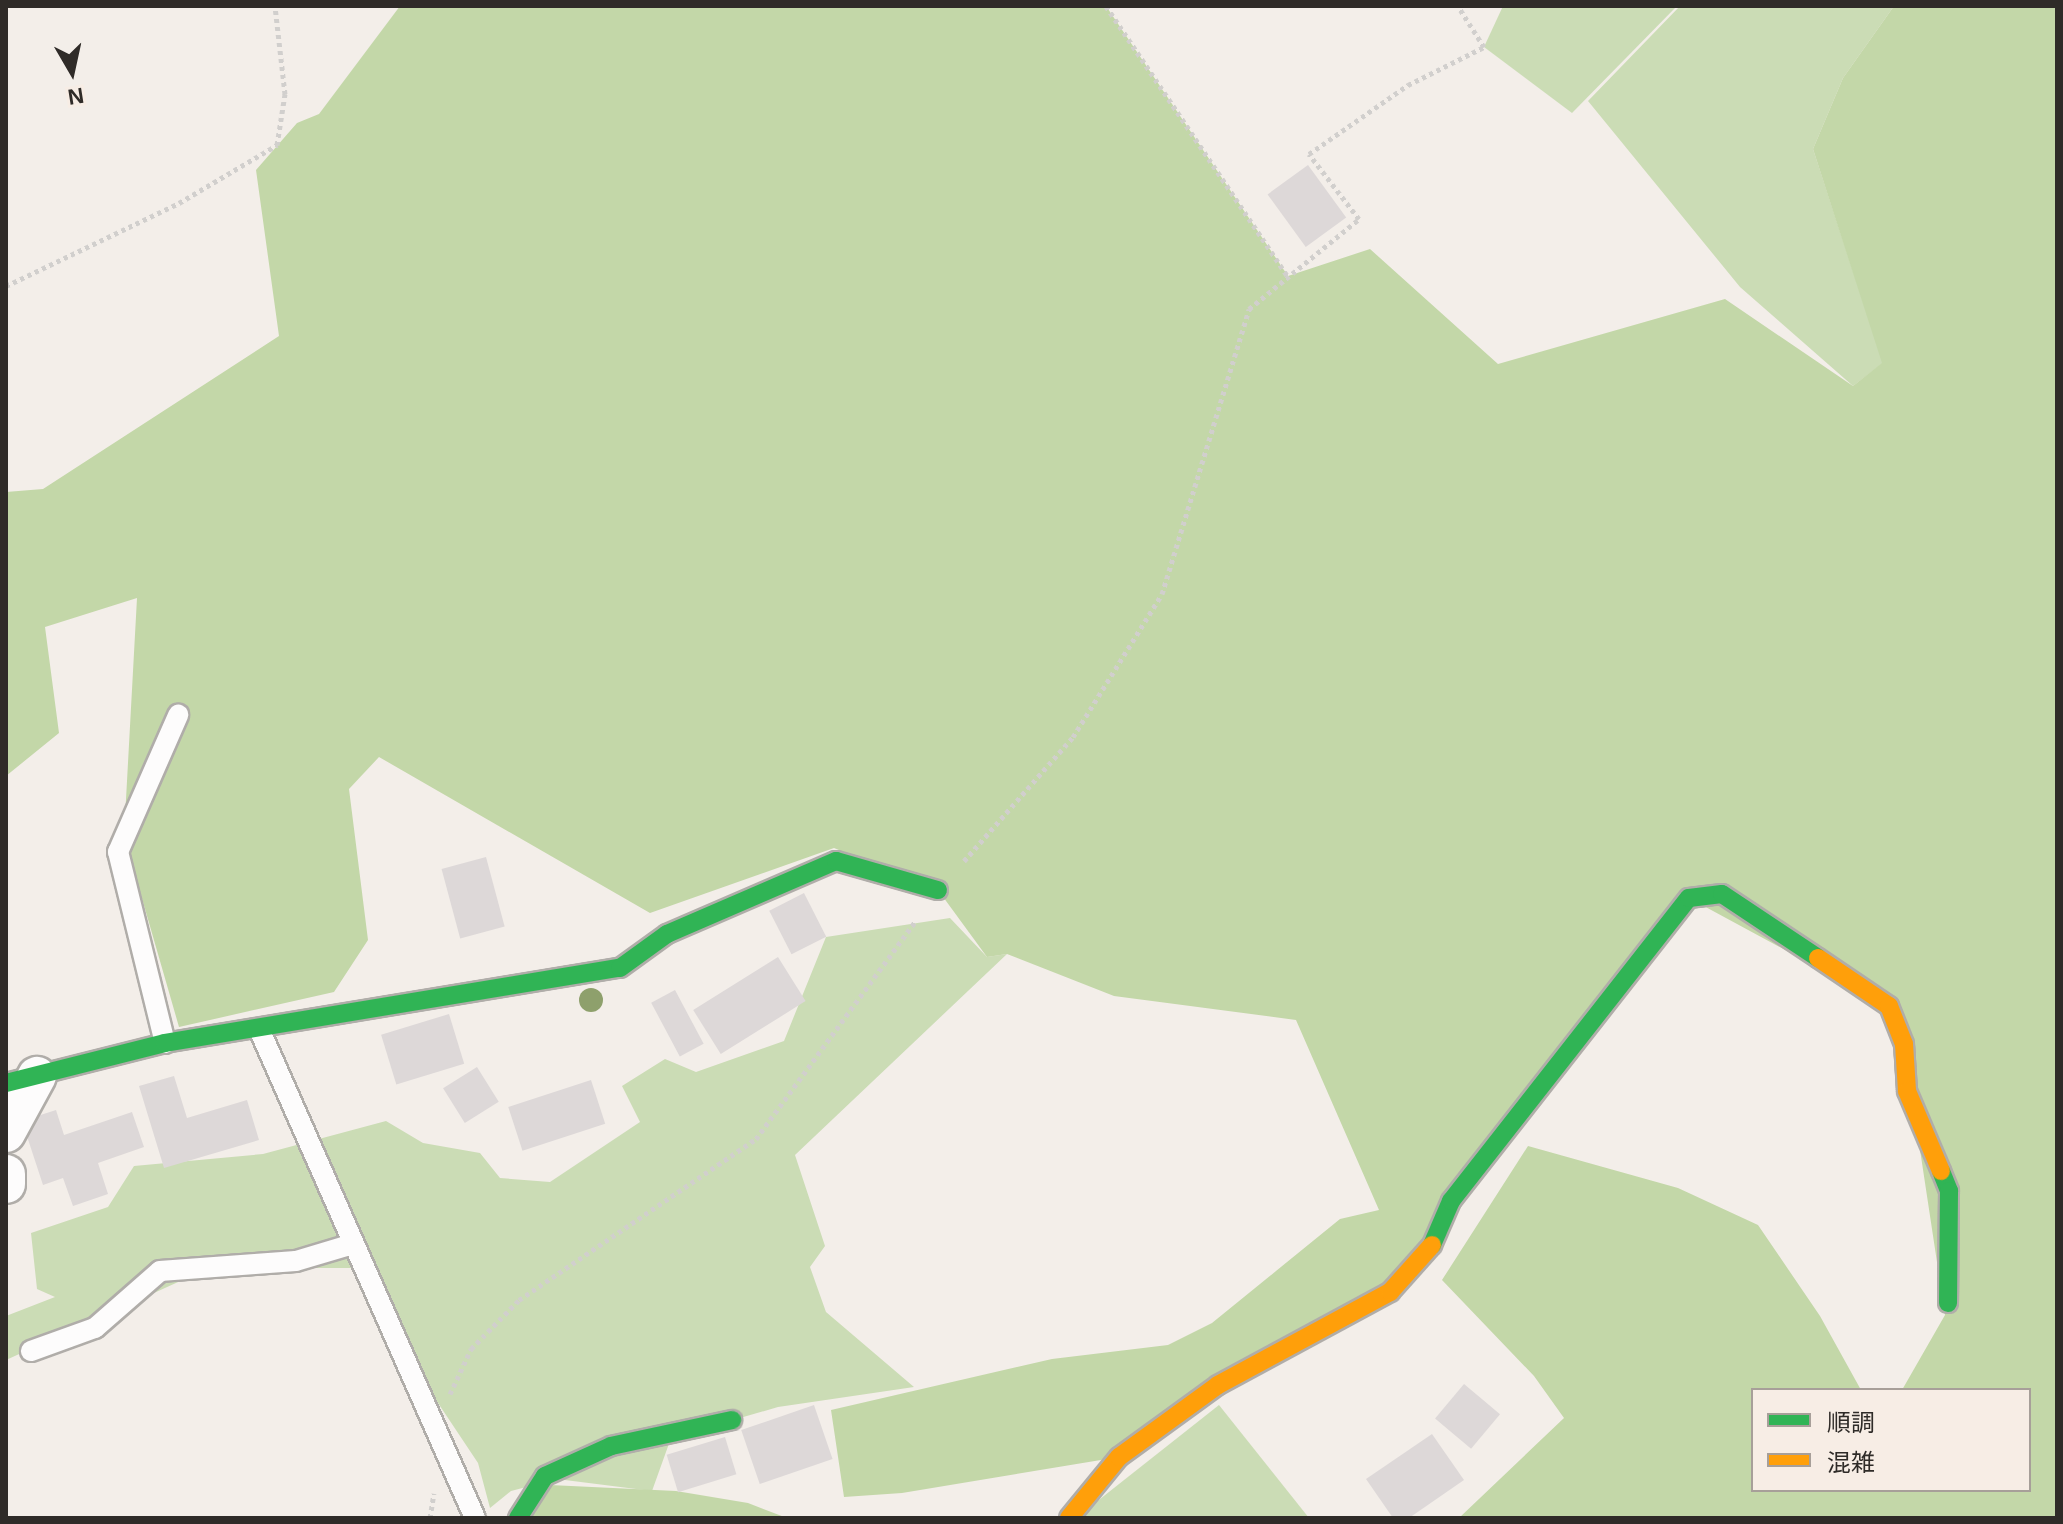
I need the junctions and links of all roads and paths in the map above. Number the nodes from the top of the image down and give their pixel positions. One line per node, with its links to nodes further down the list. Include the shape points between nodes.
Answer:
1 (275, 6): 5 (path, via 285,94 277,145 179,203)
2 (1106, 6): 4 (path)
3 (1458, 6): 4 (path, via 1484,47 1408,85 1309,154 1359,219)
4 (1288, 277): 7 (path, via 1249,309 1162,594 1073,737)
5 (6, 286)
6 (178, 715): 9 (lane, via 118,852)
7 (938, 890): 8 (street, via 836,861 667,934 620,968); 18 (path, via 756,1139 519,1300 471,1349 442,1413)
8 (260, 1031): 9 (street); 14 (lane)
9 (165, 1043): 10 (street)
10 (21, 1079): 11 (street)
11 (6, 1133)
12 (6, 1174): 13 (street)
13 (6, 1184)
14 (353, 1244): 16 (lane, via 296,1261 160,1271 95,1328); 18 (lane)
15 (1948, 1303): 22 (street, via 1949,1191 1907,1091 1904,1044 1889,1006 1722,894 1689,898 1451,1201 1429,1251 1390,1292 1218,1385 1119,1457)
16 (31, 1351)
17 (732, 1420): 21 (street, via 598,1452 545,1476)
18 (444, 1443): 19 (path); 20 (lane)
19 (430, 1518)
20 (475, 1518)
21 (518, 1518)
22 (1069, 1518)

